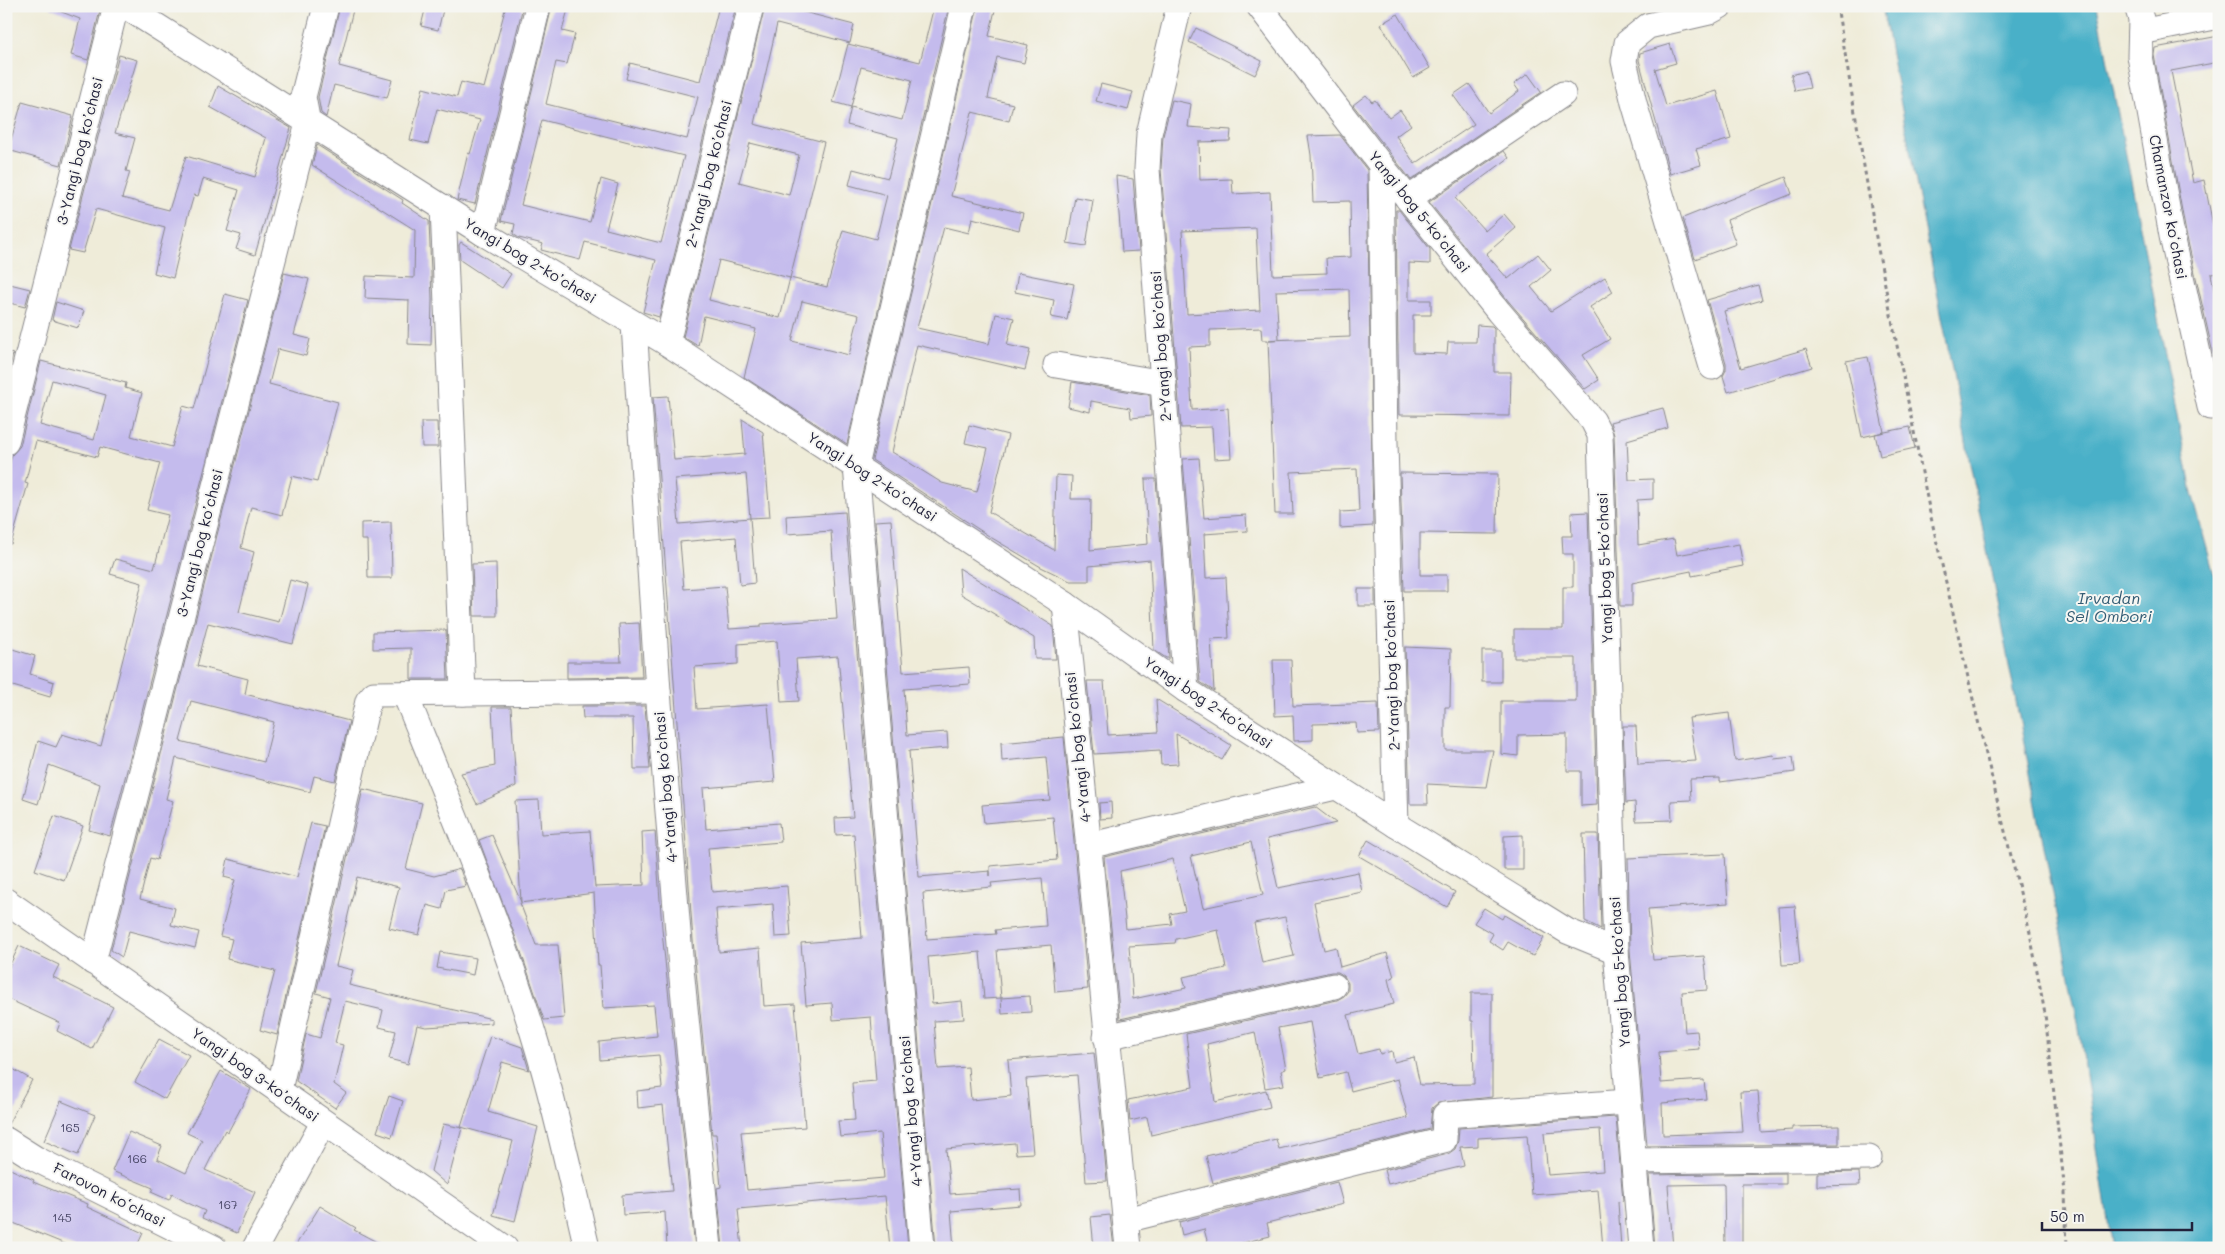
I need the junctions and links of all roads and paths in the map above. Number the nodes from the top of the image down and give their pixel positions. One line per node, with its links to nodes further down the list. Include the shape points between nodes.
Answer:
1 (116, 6): 26 (street, 3-Yangi bog koʼchasi)
2 (125, 6): 15 (street, Yangi bog 2-koʼchasi)
3 (326, 6): 15 (street, via 303,97)
4 (538, 6): 19 (street)
5 (751, 6): 21 (street, 2-Yangi bog koʼchasi)
6 (964, 6): 27 (street)
7 (1179, 6): 24 (street, 2-Yangi bog koʼchasi, via 1149,134 1147,169)
8 (1259, 6): 16 (street, Yangi bog 5-koʼchasi)
9 (1720, 6): 23 (street, via 1709,12 1648,26 1627,43 1624,61)
10 (1836, 6): 56 (path, via 1878,249 1930,513 2032,942 2045,1014 2060,1142)
11 (2137, 6): 13 (street, Chamanzor koʻchasi)
12 (2219, 16): 13 (street)
13 (2140, 32): 25 (street, Chamanzor koʻchasi, via 2140,56 2172,236)
14 (1563, 94): 17 (street)
15 (308, 123): 18 (street, Yangi bog 2-koʼchasi); 38 (street, 3-Yangi bog koʼchasi)
16 (1381, 165): 17 (street, Yangi bog 5-koʼchasi); 34 (street, 2-Yangi bog koʼchasi)
17 (1408, 198): 37 (street, Yangi bog 5-koʼchasi, via 1499,312 1593,421 1600,435)
18 (443, 207): 19 (street, Yangi bog 2-koʼchasi); 31 (street)
19 (483, 233): 20 (street, Yangi bog 2-koʼchasi)
20 (634, 325): 21 (street, Yangi bog 2-koʼchasi); 29 (street, 4-Yangi bog koʼchasi)
21 (668, 343): 27 (street, Yangi bog 2-koʼchasi)
22 (1056, 365): 24 (street)
23 (1712, 367)
24 (1164, 384): 30 (street, 2-Yangi bog koʼchasi)
25 (2210, 407)
26 (6, 442)
27 (856, 466): 28 (street, Yangi bog 2-koʼchasi); 53 (street, 4-Yangi bog koʼchasi)
28 (1065, 604): 30 (street, Yangi bog 2-koʼchasi); 35 (street, 4-Yangi bog koʼchasi)
29 (658, 690): 31 (street); 52 (street, 4-Yangi bog koʼchasi)
30 (1186, 690): 33 (street, Yangi bog 2-koʼchasi)
31 (463, 692): 32 (street)
32 (405, 694): 41 (street, via 374,694 368,701); 51 (street, via 471,859 523,1003)
33 (1335, 786): 34 (street, Yangi bog 2-koʼchasi); 35 (street)
34 (1396, 825): 37 (street, Yangi bog 2-koʼchasi, via 1567,931)
35 (1088, 846): 40 (street, 4-Yangi bog koʼchasi)
36 (6, 901): 38 (street, Yangi bog 3-koʼchasi)
37 (1616, 952): 42 (street, Yangi bog 5-koʼchasi)
38 (93, 962): 41 (street, Yangi bog 3-koʼchasi)
39 (1334, 986): 40 (street)
40 (1106, 1037): 47 (street, 4-Yangi bog koʼchasi)
41 (278, 1090): 43 (street, Yangi bog 3-koʼchasi)
42 (1628, 1102): 46 (street, Yangi bog 5-koʼchasi); 47 (street, via 1445,1115 1444,1140)
43 (323, 1123): 48 (street); 50 (street, Yangi bog 3-koʼchasi)
44 (6, 1140): 49 (street, Farovon koʻchasi)
45 (1869, 1158): 46 (street)
46 (1634, 1160): 55 (street, Yangi bog 5-koʼchasi)
47 (1126, 1220): 54 (street, 4-Yangi bog koʼchasi)
48 (261, 1245)
49 (214, 1248)
50 (505, 1248)
51 (587, 1248)
52 (709, 1248)
53 (922, 1248)
54 (1128, 1248)
55 (1641, 1248)
56 (2067, 1248)

